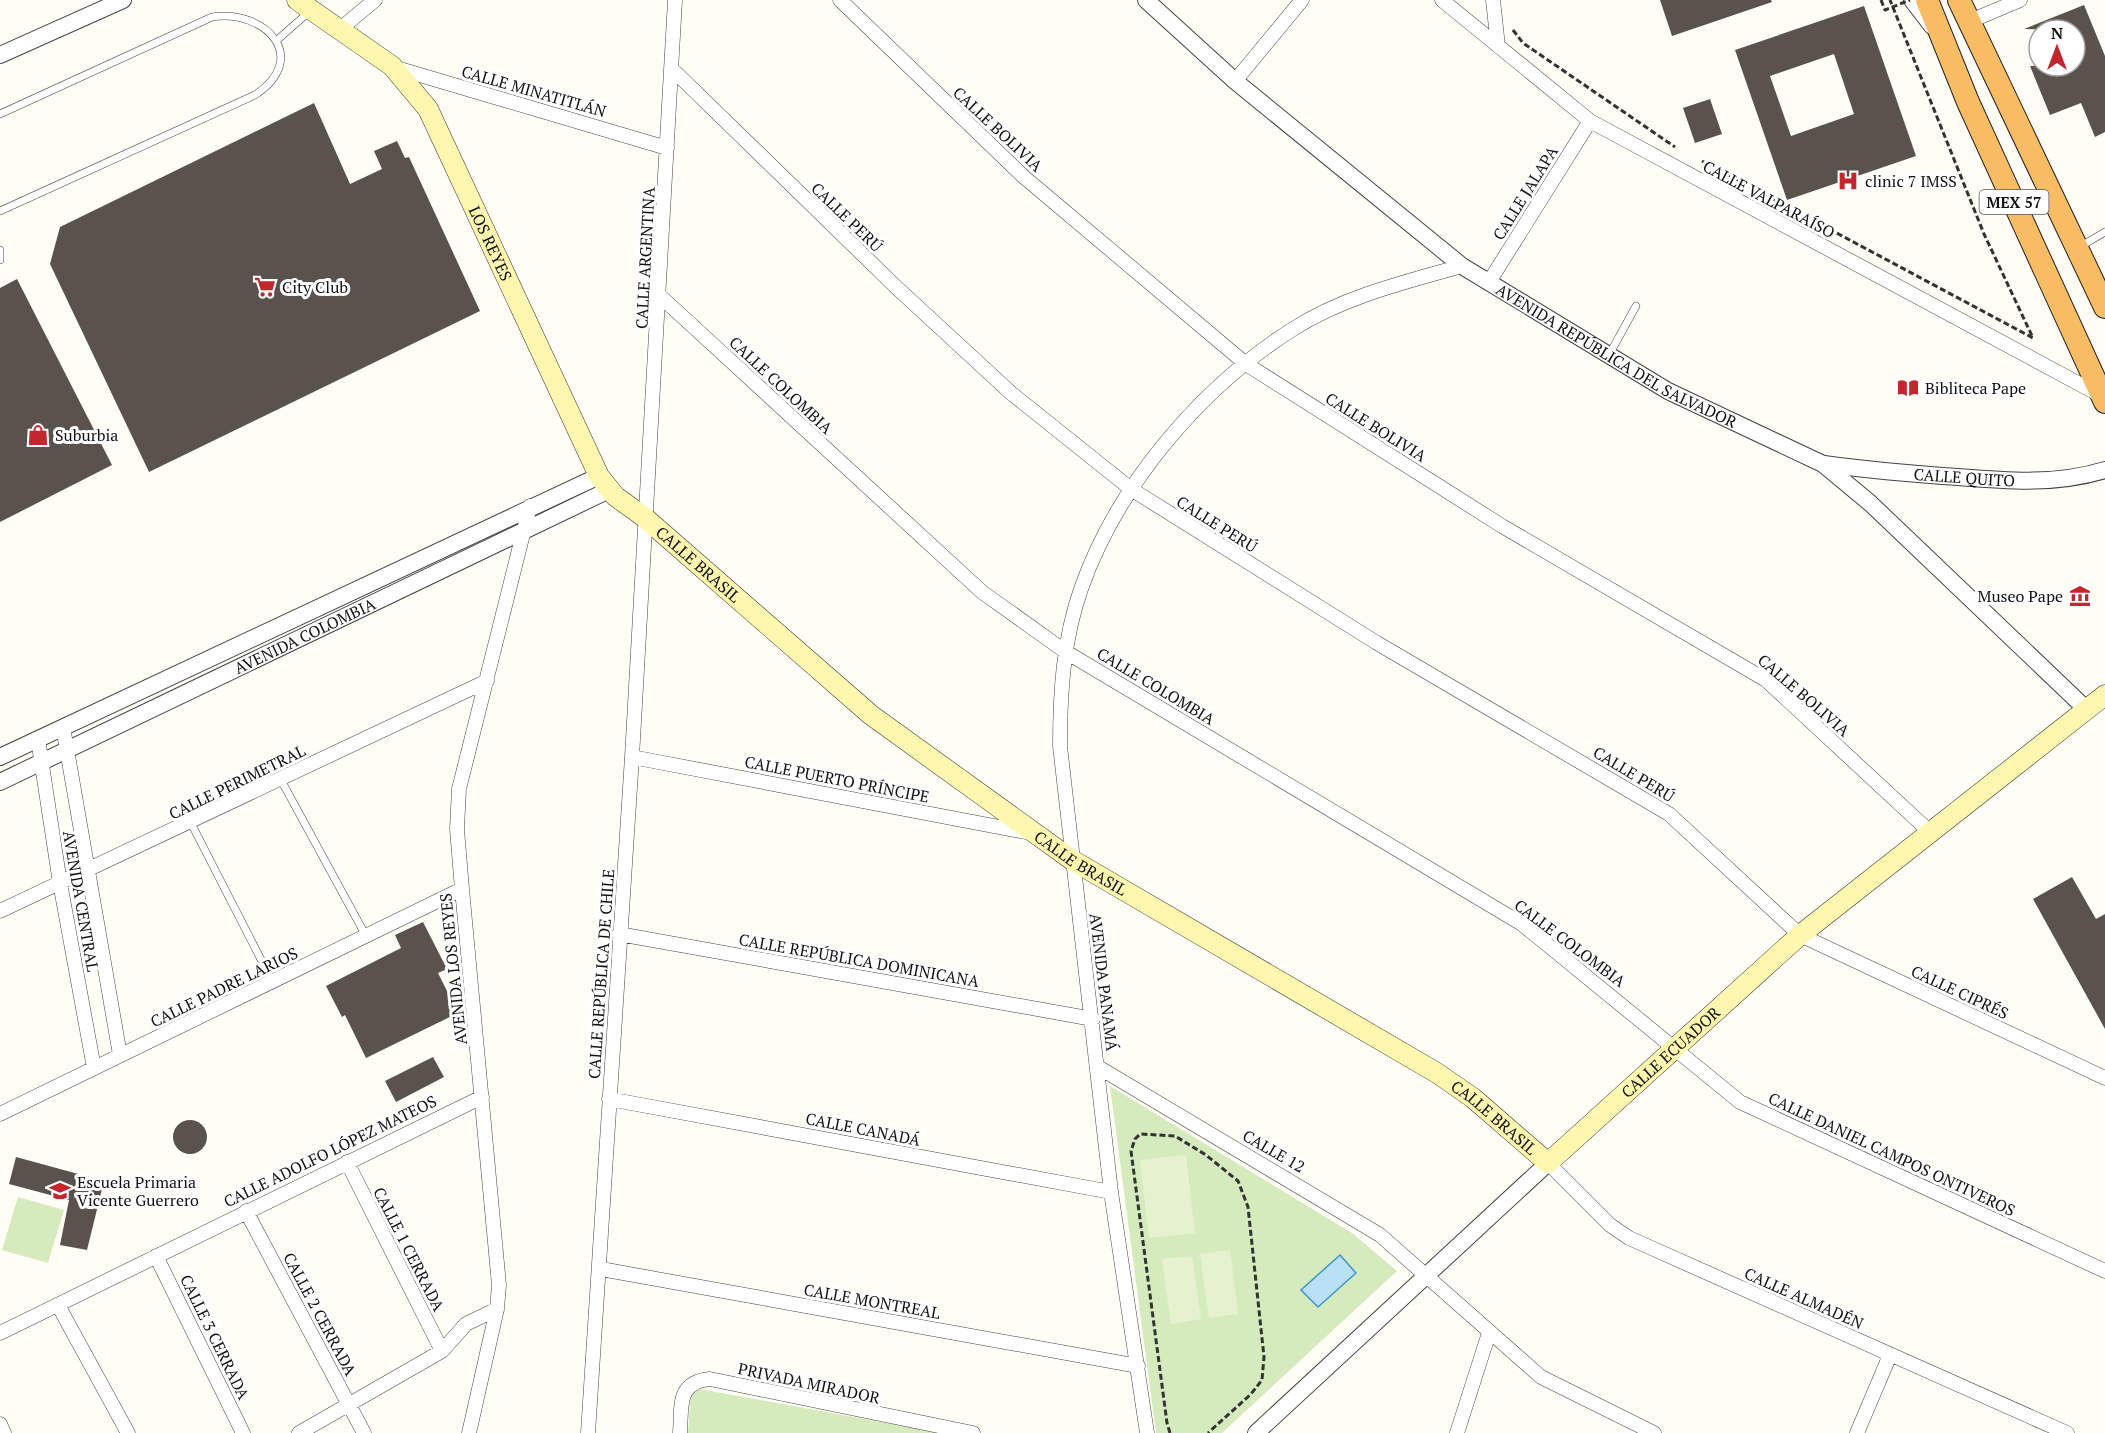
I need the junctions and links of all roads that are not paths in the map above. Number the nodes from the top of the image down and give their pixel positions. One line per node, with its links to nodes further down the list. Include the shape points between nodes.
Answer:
1 (123, 0): 19 (street)
2 (375, 0): 15 (street)
3 (675, 0): 21 (street, CALLE ARGENTINA)
4 (840, 0): 38 (street, CALLE BOLIVIA, via 1024,177)
5 (1146, 0): 22 (street, AVENIDA REPÚBLICA DEL SALVADOR)
6 (1302, 0): 22 (street)
7 (1442, 0): 18 (street, CALLE VALPARAÍSO)
8 (1493, 0): 18 (street)
9 (1911, 0): 16 (street)
10 (1927, 0): 16 (highway, MEX 57)
11 (1961, 0): 14 (highway, MEX 57)
12 (2020, 0): 14 (street)
13 (304, 5): 15 (main road, LOS REYES); 17 (lane)
14 (1968, 22): 28 (highway, MEX 57)
15 (339, 30): 20 (main road, LOS REYES)
16 (1942, 39): 39 (highway, MEX 57)
17 (276, 41): 23 (lane, via 246,17 212,17); 26 (lane, via 281,58 279,74 255,95)
18 (1498, 46): 24 (street, CALLE VALPARAÍSO)
19 (0, 55)
20 (392, 66): 25 (street, CALLE MINATITLÁN); 42 (main road, LOS REYES, via 428,109 439,129)
21 (671, 68): 25 (street, CALLE ARGENTINA); 43 (street, CALLE PERÚ, via 1003,385)
22 (1235, 81): 31 (street, AVENIDA REPÚBLICA DEL SALVADOR)
23 (0, 114)
24 (1590, 121): 32 (street, CALLE JALAPA); 39 (street, CALLE VALPARAÍSO)
25 (667, 148): 34 (street, CALLE ARGENTINA)
26 (0, 211)
27 (2105, 232): 28 (lane)
28 (2076, 249): 33 (highway, MEX 57)
29 (0, 250): 30 (lane)
30 (0, 260)
31 (1462, 266): 32 (street, AVENIDA REPÚBLICA DEL SALVADOR); 38 (street, AVENIDA PANAMÁ, via 1343,304 1293,329)
32 (1490, 282): 37 (street, AVENIDA REPÚBLICA DEL SALVADOR)
33 (2099, 288): 36 (highway, MEX 57)
34 (660, 296): 45 (street, CALLE ARGENTINA); 47 (street, CALLE COLOMBIA, via 982,592)
35 (1636, 306): 37 (lane)
36 (2105, 307)
37 (1609, 355): 40 (street, AVENIDA REPÚBLICA DEL SALVADOR, via 1668,390)
38 (1246, 364): 43 (street, AVENIDA PANAMÁ, via 1172,434); 60 (street, CALLE BOLIVIA, via 1502,526 1766,680)
39 (2103, 399)
40 (1823, 464): 41 (street, CALLE QUITO, via 2022,481 2053,481); 50 (street, AVENIDA REPÚBLICA DEL SALVADOR, via 1870,503)
41 (2105, 470)
42 (604, 483): 44 (street, AVENIDA COLOMBIA); 45 (main road, LOS REYES); 46 (street, AVENIDA COLOMBIA)
43 (1131, 489): 47 (street, AVENIDA PANAMÁ, via 1081,590); 68 (street, CALLE PERÚ, via 1377,643 1669,814)
44 (530, 506): 46 (street, AVENIDA LOS REYES); 51 (street, AVENIDA COLOMBIA)
45 (644, 517): 55 (street, CALLE REPÚBLICA DE CHILE); 61 (main road, CALLE BRASIL, via 871,715)
46 (525, 529): 48 (street, AVENIDA LOS REYES); 53 (street, AVENIDA COLOMBIA)
47 (1066, 652): 62 (street, AVENIDA PANAMÁ, via 1060,697 1060,746); 72 (street, CALLE COLOMBIA, via 1522,924)
48 (487, 681): 57 (street, CALLE PERIMETRAL); 65 (street, AVENIDA LOS REYES, via 459,789 457,829)
49 (2105, 695): 50 (main road, CALLE ECUADOR)
50 (2086, 710): 60 (main road, CALLE ECUADOR)
51 (63, 727): 52 (street, AVENIDA COLOMBIA); 53 (street, AVENIDA CENTRAL)
52 (38, 739): 54 (street, AVENIDA COLOMBIA); 56 (street, AVENIDA CENTRAL)
53 (68, 749): 56 (street, AVENIDA COLOMBIA); 63 (street, AVENIDA CENTRAL)
54 (0, 757)
55 (632, 757): 61 (street, CALLE PUERTO PRÍNCIPE); 67 (street, CALLE REPÚBLICA DE CHILE)
56 (42, 762): 58 (street, AVENIDA COLOMBIA); 64 (street, AVENIDA CENTRAL)
57 (281, 780): 59 (street, CALLE PERIMETRAL); 69 (lane)
58 (0, 782)
59 (191, 823): 63 (street, CALLE PERIMETRAL); 70 (lane)
60 (1930, 832): 68 (main road, CALLE ECUADOR)
61 (1035, 834): 62 (main road, CALLE BRASIL)
62 (1072, 860): 71 (street, AVENIDA PANAMÁ); 81 (main road, CALLE BRASIL, via 1437,1072)
63 (87, 871): 64 (street, CALLE PERIMETRAL); 73 (street, AVENIDA CENTRAL)
64 (60, 883): 66 (street, CALLE PERIMETRAL); 75 (street, AVENIDA CENTRAL)
65 (462, 889): 69 (street, CALLE PADRE LARIOS); 77 (street, AVENIDA LOS REYES)
66 (0, 911)
67 (619, 934): 71 (street, CALLE REPÚBLICA DOMINICANA); 78 (street, CALLE REPÚBLICA DE CHILE)
68 (1800, 935): 72 (main road, CALLE ECUADOR); 76 (street, CALLE CIPRÉS)
69 (366, 936): 70 (street, CALLE PADRE LARIOS)
70 (272, 981): 73 (street, CALLE PADRE LARIOS)
71 (1092, 1019): 74 (street, AVENIDA PANAMÁ)
72 (1677, 1048): 81 (main road, CALLE ECUADOR); 86 (street, CALLE DANIEL CAMPOS ONTIVEROS, via 1740,1102)
73 (120, 1055): 75 (street, CALLE PADRE LARIOS)
74 (1098, 1067): 82 (street, AVENIDA PANAMÁ); 87 (street, CALLE 12, via 1334,1205 1380,1235)
75 (94, 1068): 79 (street, CALLE PADRE LARIOS)
76 (2105, 1078)
77 (482, 1097): 80 (street, CALLE ADOLFO LÓPEZ MATEOS); 89 (street, AVENIDA LOS REYES, via 499,1269)
78 (609, 1099): 82 (street, CALLE CANADÁ); 85 (street, CALLE REPÚBLICA DE CHILE)
79 (2, 1108)
80 (347, 1162): 83 (street, CALLE ADOLFO LÓPEZ MATEOS); 92 (street, CALLE 1 CERRADA)
81 (1548, 1163): 87 (street, CALLE ECUADOR); 93 (street, CALLE ALMADÉN, via 1610,1225 1629,1238)
82 (1111, 1192): 94 (street, AVENIDA PANAMÁ)
83 (246, 1211): 84 (street, CALLE ADOLFO LÓPEZ MATEOS); 95 (street, CALLE 2 CERRADA)
84 (156, 1256): 88 (street, CALLE ADOLFO LÓPEZ MATEOS); 99 (street, CALLE 3 CERRADA)
85 (601, 1269): 94 (street, CALLE MONTREAL); 103 (street, CALLE REPÚBLICA DE CHILE)
86 (2105, 1271)
87 (1426, 1276): 91 (street); 107 (street, CALLE ECUADOR)
88 (58, 1305): 90 (street, CALLE ADOLFO LÓPEZ MATEOS); 98 (street)
89 (497, 1309): 92 (street, via 466,1324); 102 (street, AVENIDA LOS REYES)
90 (0, 1333)
91 (1489, 1333): 108 (street); 109 (street, via 1541,1377)
92 (442, 1351): 95 (street)
93 (1890, 1355): 110 (street); 111 (street, CALLE ALMADÉN)
94 (1138, 1366): 106 (street, AVENIDA PANAMÁ)
95 (350, 1406): 100 (street); 101 (street, CALLE 2 CERRADA)
96 (0, 1424): 97 (street)
97 (4, 1433)
98 (128, 1433)
99 (243, 1433)
100 (299, 1433)
101 (364, 1433)
102 (469, 1433)
103 (588, 1433)
104 (680, 1433): 105 (street, PRIVADA MIRADOR, via 682,1397 687,1387 710,1379)
105 (973, 1433)
106 (1147, 1433)
107 (1256, 1433)
108 (1457, 1433)
109 (1654, 1433)
110 (1857, 1433)
111 (2067, 1433)

